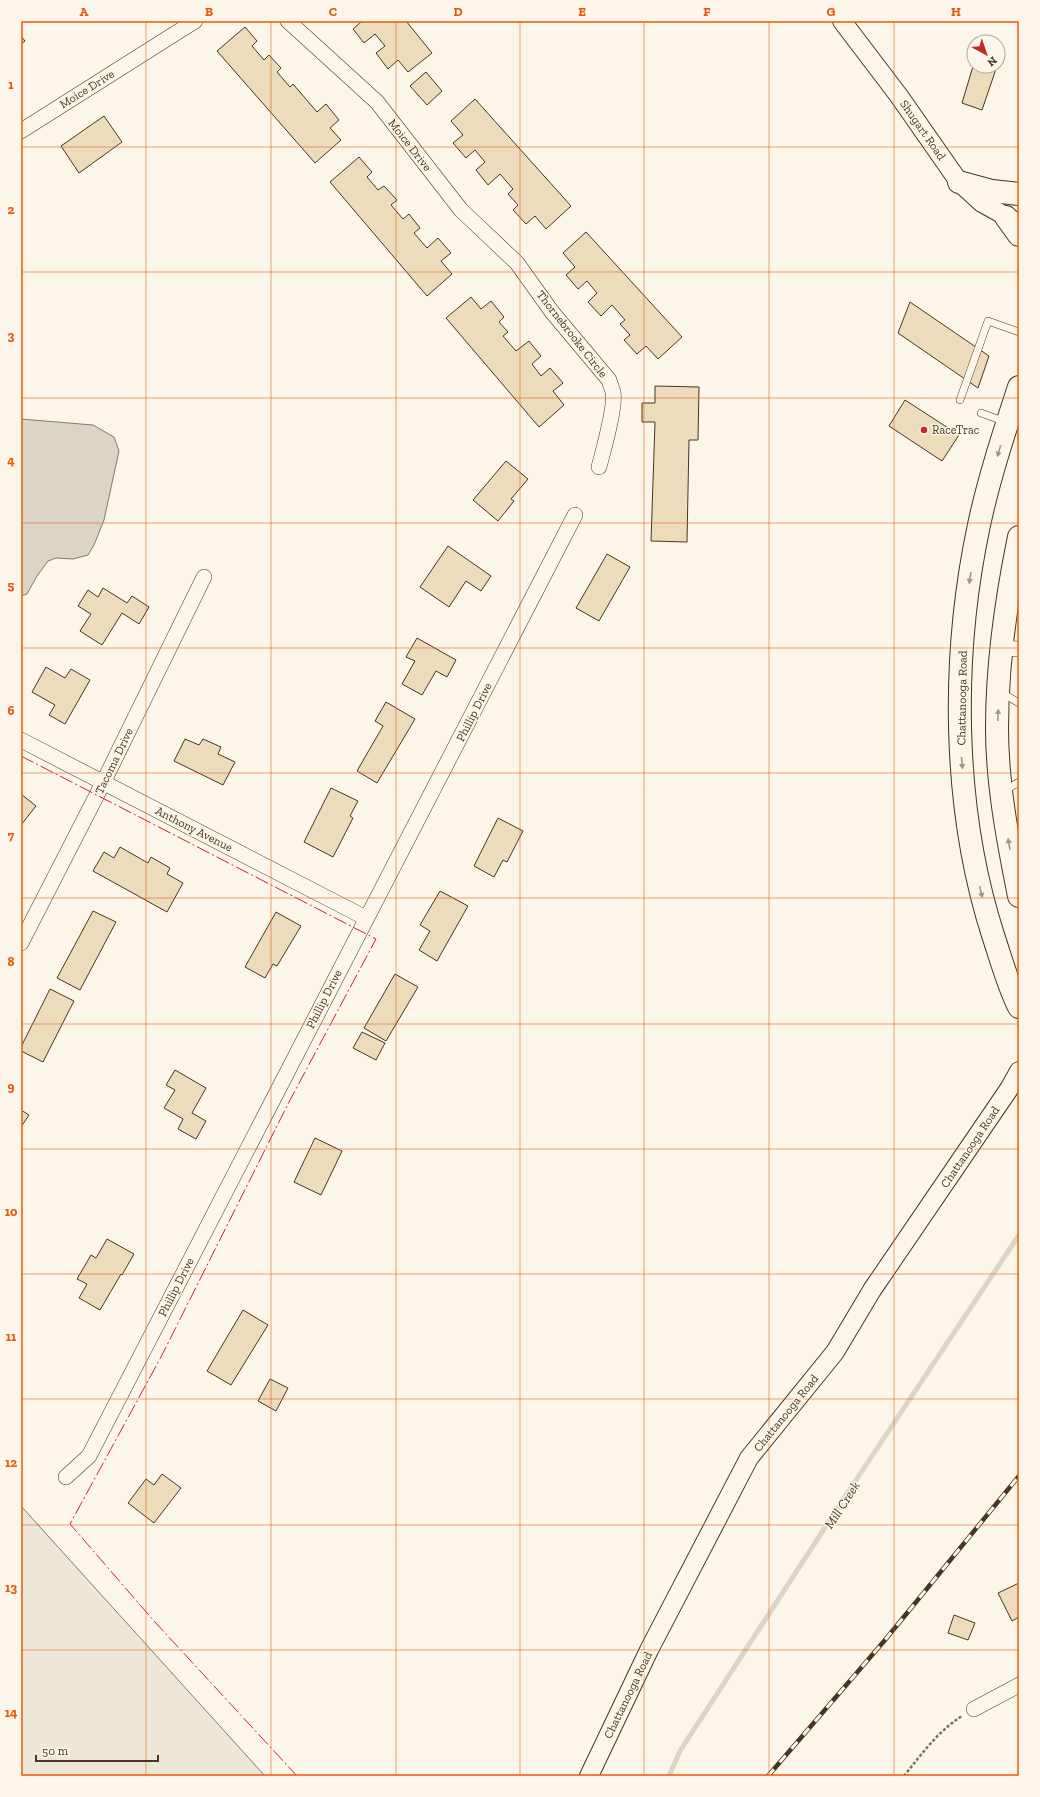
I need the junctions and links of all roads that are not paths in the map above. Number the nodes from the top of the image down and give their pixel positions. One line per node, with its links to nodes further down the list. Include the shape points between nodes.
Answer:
1 (195, 21): 4 (street, Moice Drive)
2 (288, 21): 9 (street, Moice Drive, via 377,102 452,198)
3 (842, 21): 5 (street, Shugart Road, via 899,96)
4 (21, 131)
5 (959, 182): 6 (main road, via 992,191); 7 (street, Shugart Road, via 982,203)
6 (1019, 194)
7 (1013, 220): 8 (main road)
8 (1019, 235)
9 (526, 274): 15 (street, Thornebrooke Circle, via 552,312 601,370 613,392 606,442)
10 (1019, 332): 12 (lane, via 988,321)
11 (1019, 387): 14 (main road, Chattanooga Road)
12 (960, 400)
13 (981, 413): 14 (lane)
14 (1008, 422): 28 (main road, Chattanooga Road, one-way to 28, via 986,496 974,555 963,641 960,715 967,816 977,875 990,925)
15 (599, 467)
16 (575, 515): 26 (street, Phillip Drive)
17 (1018, 549): 19 (main road, via 1011,607)
18 (204, 577): 23 (street, Tacoma Drive)
19 (1011, 648): 20 (main road)
20 (998, 691): 21 (lane); 24 (main road, one-way to 20, via 997,729)
21 (1019, 703)
22 (21, 740): 23 (street, Anthony Avenue)
23 (103, 783): 26 (street, Anthony Avenue); 27 (street, Tacoma Drive)
24 (1010, 787): 25 (main road, one-way to 24, via 1006,826)
25 (1019, 896)
26 (366, 918): 31 (street, Phillip Drive, via 89,1456)
27 (21, 943)
28 (1019, 1007)
29 (1019, 1071): 30 (street, Chattanooga Road)
30 (1014, 1088): 34 (street, Chattanooga Road, via 872,1290 835,1352 749,1458 649,1650)
31 (66, 1478)
32 (1019, 1685): 33 (street)
33 (974, 1709)
34 (589, 1776)

